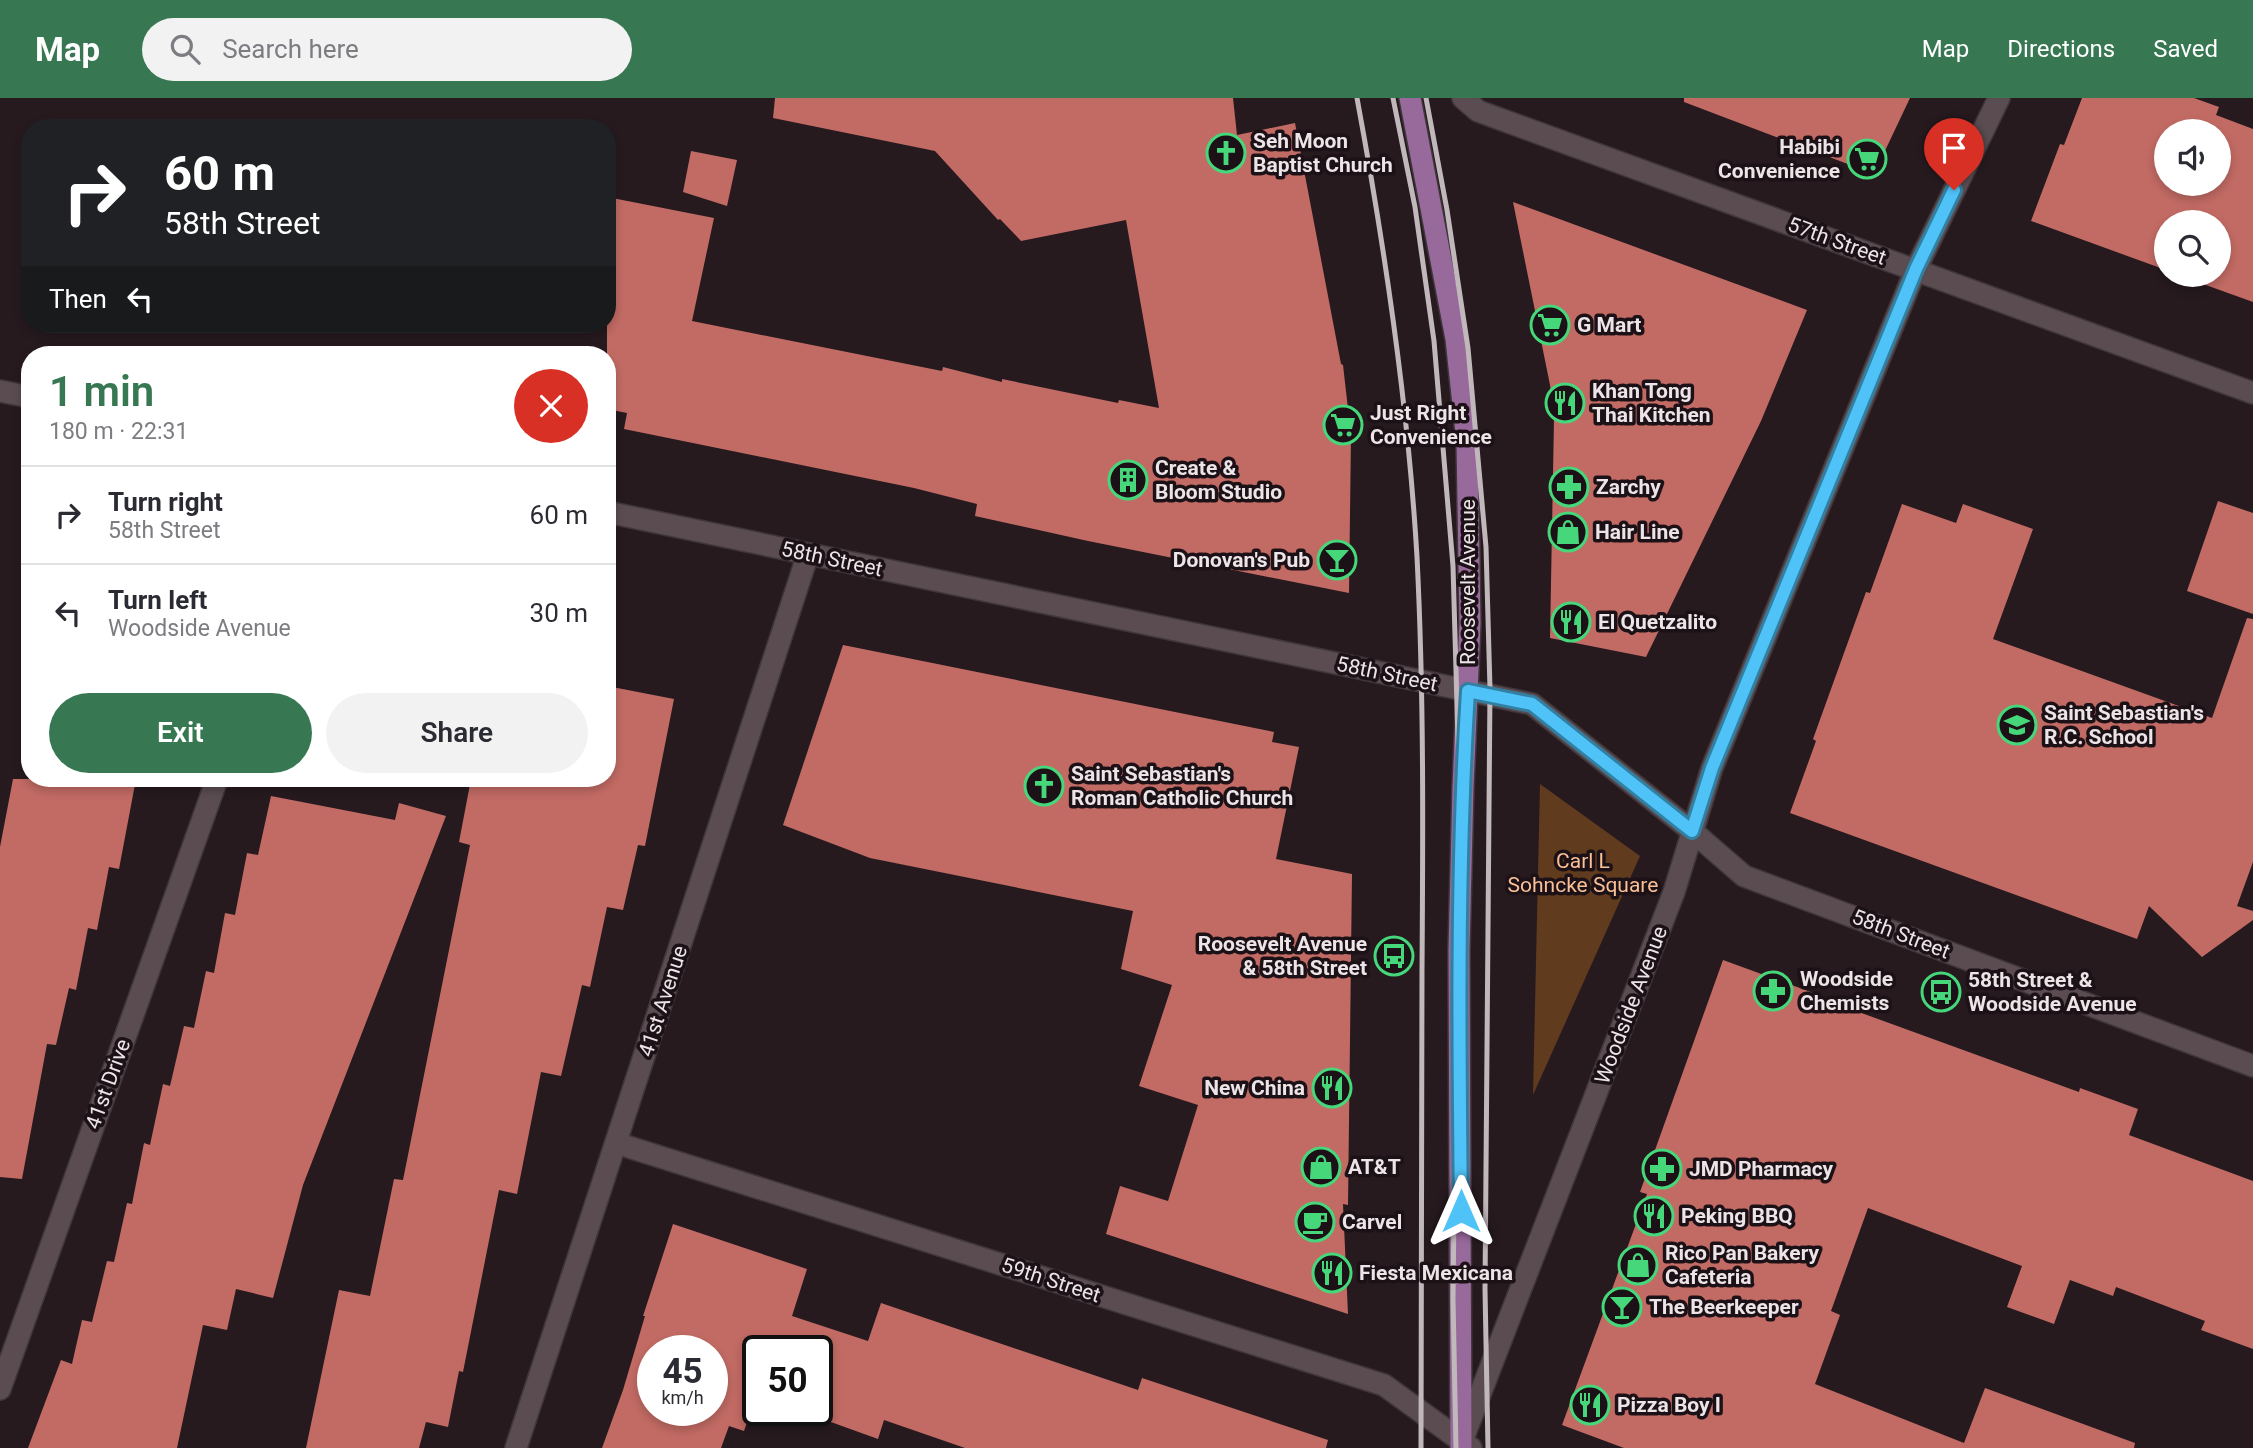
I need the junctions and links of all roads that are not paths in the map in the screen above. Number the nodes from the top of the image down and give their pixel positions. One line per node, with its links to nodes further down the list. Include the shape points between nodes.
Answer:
1 (1410, 98): 10 (main road, Roosevelt Avenue, via 1456,339 1467,442)
2 (1463, 98): 4 (street, 57th Street, via 1478,111)
3 (1999, 98): 4 (street, Woodside Avenue)
4 (1916, 269): 6 (street, 57th Street); 12 (street, Woodside Avenue, via 1712,768)
5 (0, 391): 7 (street)
6 (2253, 393)
7 (21, 395)
8 (616, 515): 9 (street, 58th Street)
9 (807, 554): 10 (street, 58th Street); 14 (street, 41st Avenue)
10 (1468, 691): 12 (street, 58th Street, via 1532,704); 16 (main road, Roosevelt Avenue, via 1459,950)
11 (214, 787): 15 (street, 41st Drive)
12 (1692, 831): 13 (street, 58th Street, via 1744,876); 16 (street, Woodside Avenue, via 1674,892)
13 (2253, 1066)
14 (615, 1143): 16 (street, 59th Street, via 1384,1385); 17 (street, 41st Avenue)
15 (0, 1389)
16 (1463, 1446)
17 (516, 1448)

